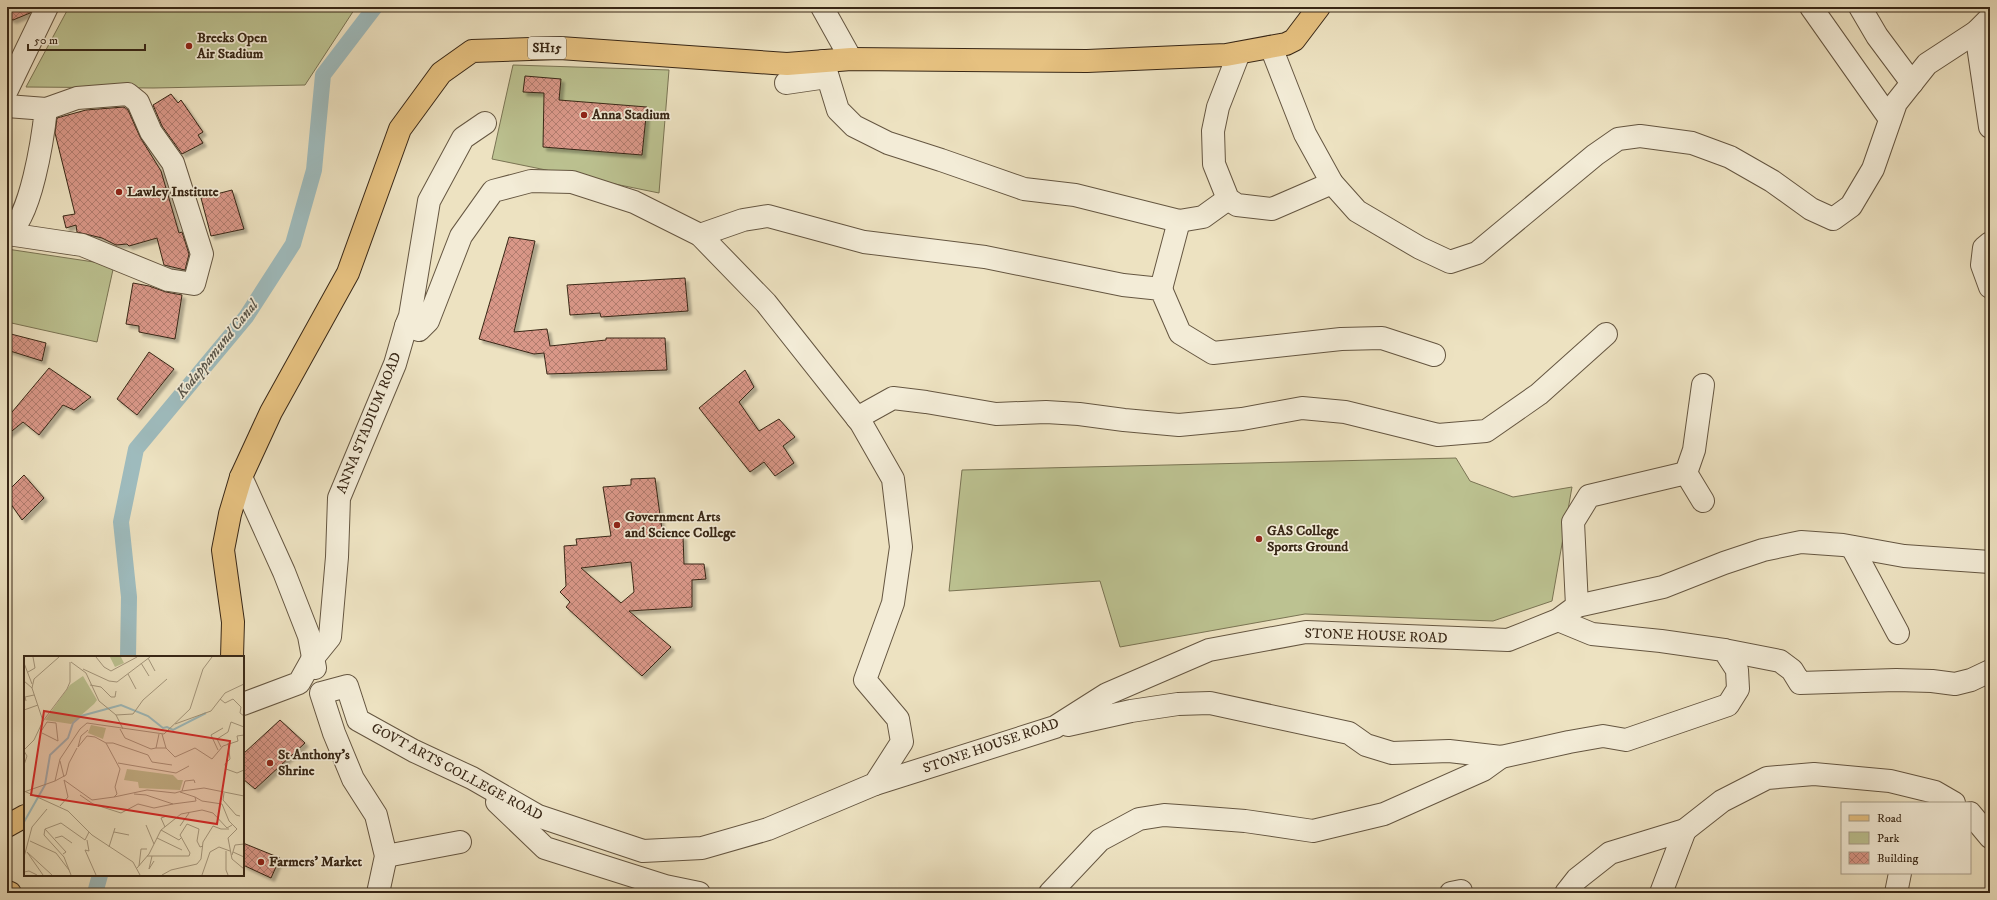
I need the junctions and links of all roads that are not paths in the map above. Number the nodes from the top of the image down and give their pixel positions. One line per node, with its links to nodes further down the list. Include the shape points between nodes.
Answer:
1 (47, 7): 13 (street)
2 (822, 7): 9 (street)
3 (1319, 7): 7 (main road, SH15, via 1294,40)
4 (1860, 7): 12 (street, via 1877,36)
5 (1818, 9): 16 (street)
6 (1983, 25): 12 (street, via 1928,64); 18 (street)
7 (1271, 47): 8 (main road, SH15); 19 (street, via 1305,134)
8 (1239, 53): 9 (main road, SH15, via 1087,61); 20 (street, via 1218,106 1213,131 1214,164)
9 (851, 59): 10 (main road, SH15)
10 (825, 69): 11 (street); 21 (street, via 838,110 854,126 888,144 1024,189 1075,195); 33 (main road, SH15, via 560,48 472,51 441,73 400,129 348,273 271,412)
11 (786, 83)
12 (1912, 83): 16 (street, via 1896,103)
13 (7, 90)
14 (7, 106): 15 (street)
15 (46, 109): 22 (street, via 42,144 29,195 23,212); 22 (street, via 76,98 128,94 138,102 151,132 173,163 202,254 194,284 168,280 82,245)
16 (1890, 119): 19 (street, via 1869,175 1851,206 1833,219 1811,210 1772,181 1730,157 1692,143 1640,136 1618,139 1594,155 1477,253 1450,262 1420,248 1357,211)
17 (485, 123): 27 (street, via 463,138 429,201)
18 (1990, 127)
19 (1332, 183): 20 (street, via 1272,209 1237,205)
20 (1228, 199): 21 (street, via 1203,217)
21 (1179, 221): 26 (street)
22 (8, 234)
23 (700, 235): 26 (street, via 744,220 768,216 864,242 985,257 1123,285); 27 (street, via 634,202 572,182 530,181 493,191 461,236 428,321 419,330); 31 (street, via 766,303)
24 (1990, 243): 25 (street, via 1984,248 1982,265)
25 (1990, 287)
26 (1161, 289): 29 (street, via 1180,333 1213,353 1341,339 1382,338)
27 (408, 321): 42 (street, ANNA STADIUM ROAD, via 395,364 339,498 330,637)
28 (1606, 334): 31 (street, via 1539,394 1486,431 1438,435 1345,412 1302,408 1242,419 1179,425 1046,412 996,414 893,398)
29 (1434, 355)
30 (1703, 385): 32 (street, via 1694,450)
31 (857, 418): 49 (street, via 893,479 901,547 893,603 865,680 898,719 902,742)
32 (1686, 473): 34 (street); 37 (street, via 1589,496 1573,522)
33 (241, 477): 41 (main road, SH15, via 223,550 233,622); 42 (street, via 284,572 309,636)
34 (1703, 501)
35 (1852, 547): 36 (street, via 1904,556); 37 (street, via 1801,542 1786,545 1724,563 1663,587); 39 (street)
36 (1990, 562)
37 (1577, 606): 38 (street, STONE HOUSE ROAD)
38 (1558, 620): 40 (street, via 1592,634); 46 (street, STONE HOUSE ROAD, via 1508,640 1306,632 1209,650 1107,694)
39 (1898, 633)
40 (1724, 650): 43 (street, via 1780,661 1792,670 1800,683 1896,680 1954,684 1971,680); 47 (street, via 1737,670 1738,689 1728,705 1626,740 1603,736)
41 (232, 656)
42 (313, 658): 44 (street); 45 (street, ANNA STADIUM ROAD, via 299,683)
43 (1990, 671)
44 (321, 693): 48 (street, GOVT ARTS COLLEGE ROAD, via 347,686 358,720 414,751); 58 (street, via 353,779 376,815)
45 (244, 704)
46 (1055, 727): 47 (street, via 1178,704 1210,704 1350,733 1366,745 1392,753 1449,751); 49 (street, STONE HOUSE ROAD)
47 (1501, 757): 62 (street, via 1483,770 1384,814 1312,831 1193,816 1164,815 1139,819 1100,840)
48 (472, 778): 49 (street, GOVT ARTS COLLEGE ROAD, via 538,816 643,851 702,848 768,829); 61 (street, via 545,848 665,886)
49 (875, 784)
50 (1916, 796): 51 (street, via 1935,792); 55 (street, via 1890,781 1814,774 1767,778 1722,801)
51 (1952, 802)
52 (1971, 814): 56 (street)
53 (24, 817): 54 (main road)
54 (7, 826)
55 (1685, 830): 63 (street, via 1610,853 1577,879); 64 (street)
56 (1990, 837)
57 (460, 842): 58 (street)
58 (386, 856): 60 (street)
59 (1900, 874): 65 (street)
60 (378, 893)
61 (699, 893)
62 (1050, 893)
63 (1566, 893)
64 (1661, 893)
65 (1896, 893)

